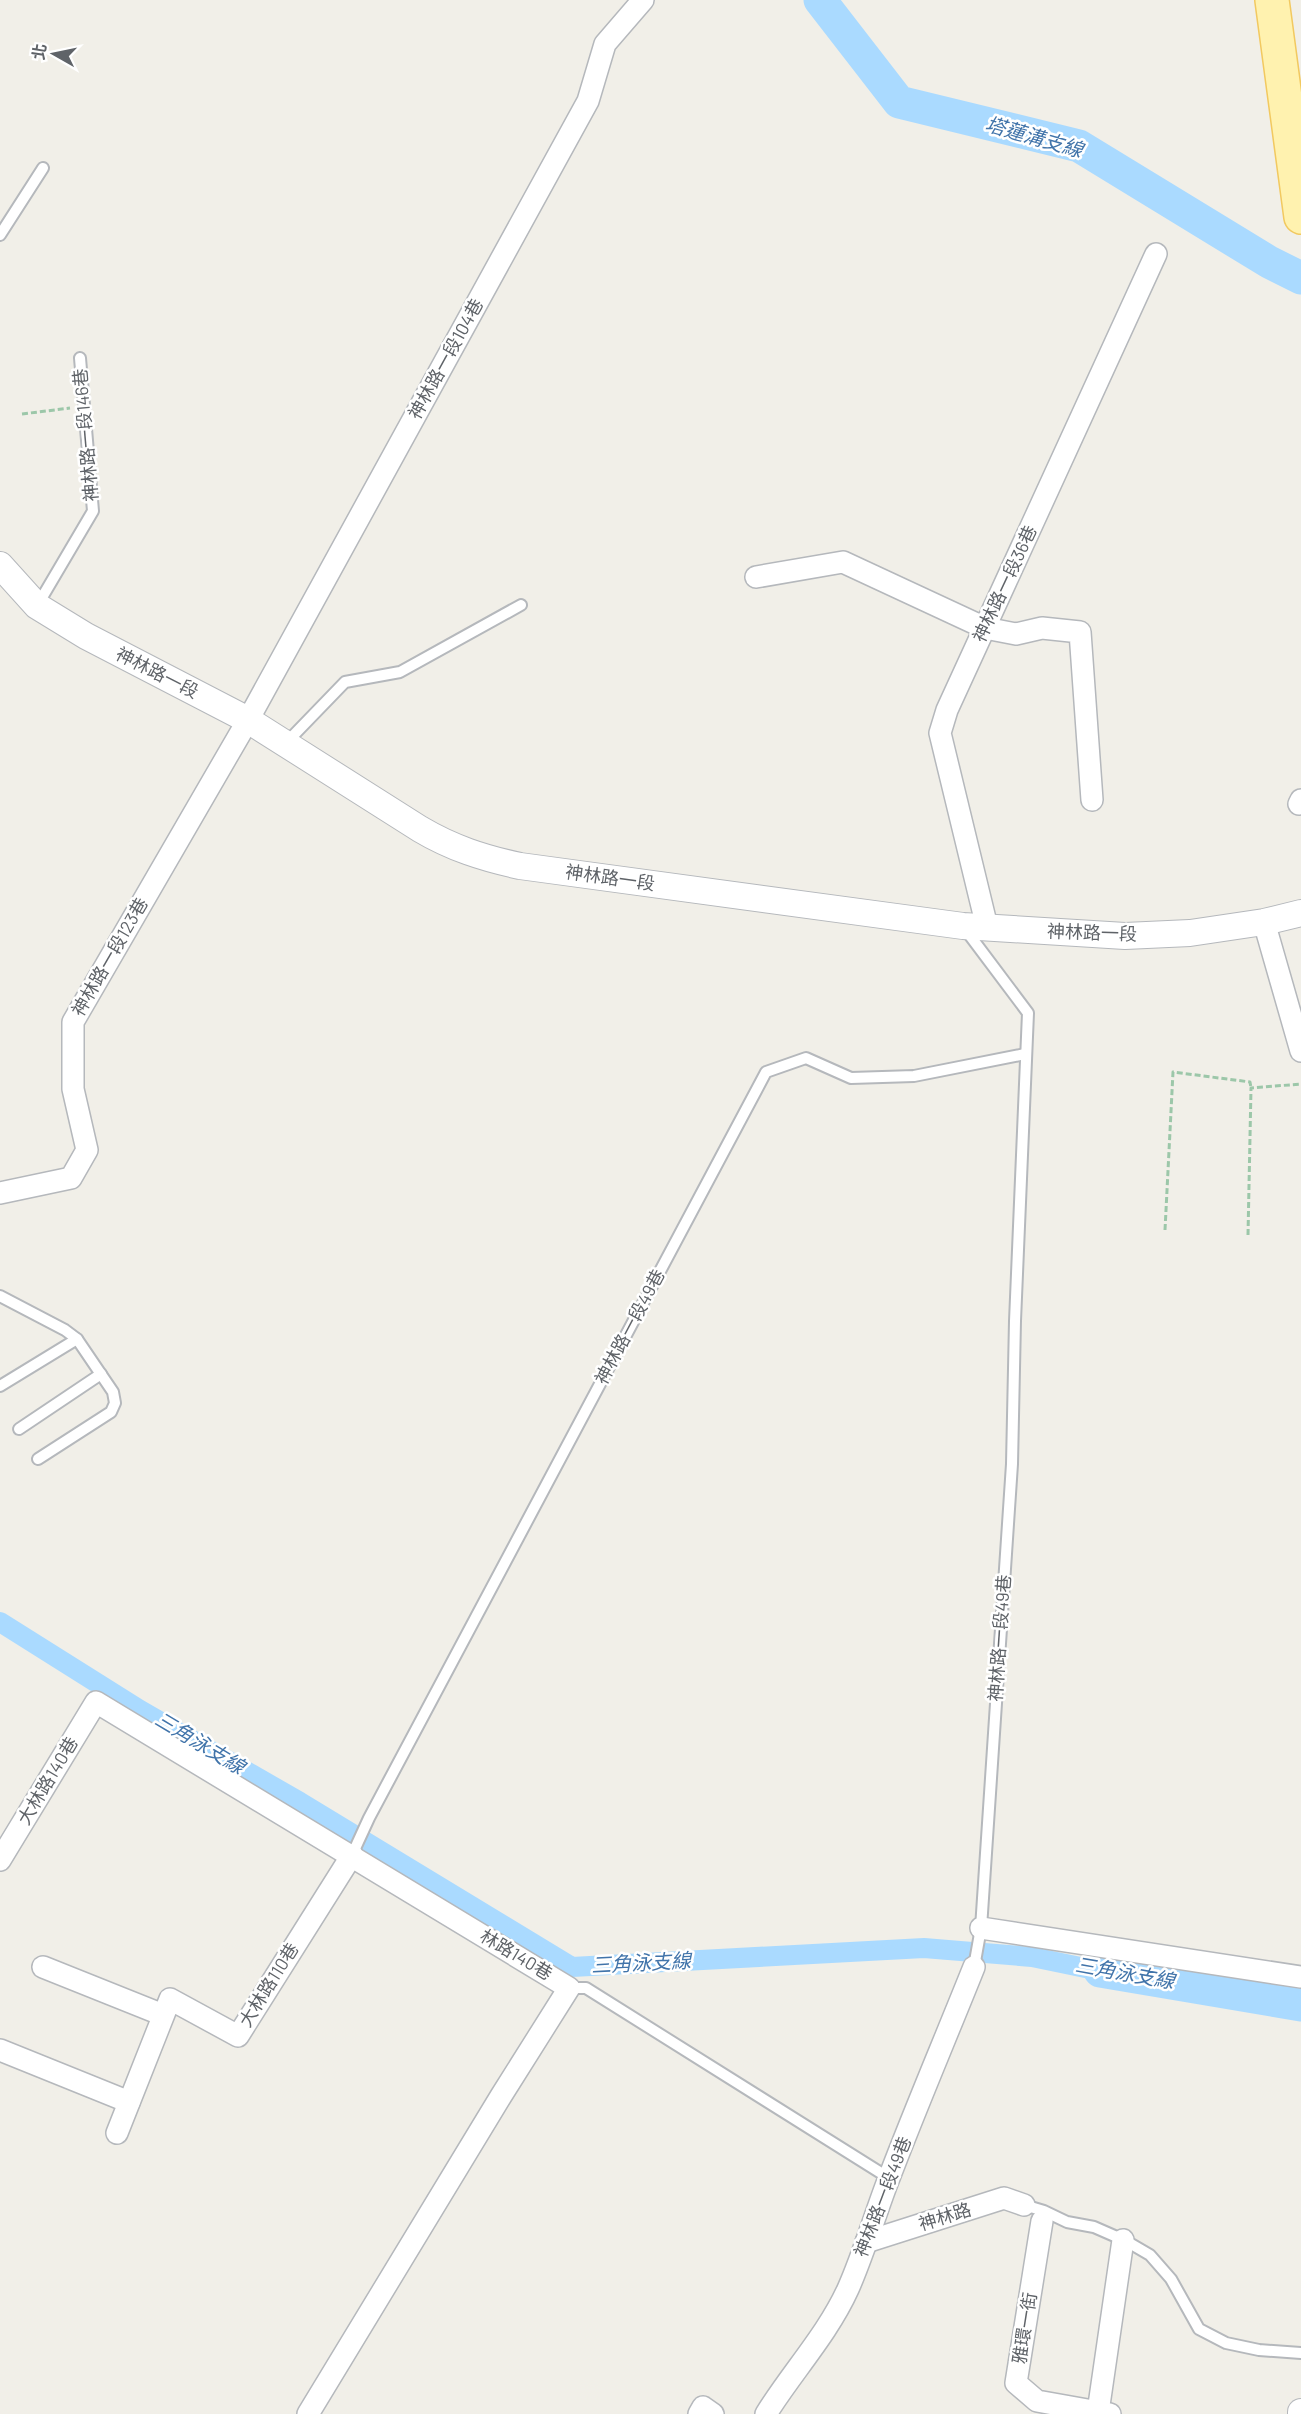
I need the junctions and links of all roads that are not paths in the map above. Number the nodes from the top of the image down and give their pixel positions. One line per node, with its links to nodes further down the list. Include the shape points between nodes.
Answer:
1 (643, 0): 14 (street, 神林路一段104巷, via 605,44 588,101)
2 (1272, 0): 3 (main road)
3 (1290, 61): 5 (main road)
4 (44, 168): 6 (lane)
5 (1301, 217)
6 (0, 235)
7 (1156, 254): 13 (street, 神林路一段36巷)
8 (80, 357): 12 (lane, 神林路一段146巷, via 93,512)
9 (0, 565): 12 (street, 神林路一段)
10 (756, 576): 13 (street, via 843,562)
11 (520, 605): 15 (lane, via 400,672 345,682)
12 (37, 606): 14 (street, 神林路一段, via 86,636)
13 (985, 628): 16 (street, via 1016,634 1042,628 1080,632); 19 (street, 神林路一段36巷, via 940,733)
14 (248, 720): 15 (street, 神林路一段); 22 (street, 神林路一段123巷, via 73,1022 73,1089 87,1150 71,1178)
15 (285, 744): 19 (street, 神林路一段, via 444,843 475,856 520,866)
16 (1092, 800)
17 (1301, 913): 18 (street, 神林路一段)
18 (1264, 922): 19 (street, 神林路一段, via 1190,933 1125,936); 20 (street)
19 (975, 927): 21 (lane, 神林路一段49巷, via 1028,1013)
20 (1301, 1051)
21 (1025, 1054): 30 (lane, 神林路一段49巷, via 914,1076 851,1078 806,1058 766,1072); 32 (lane, 神林路一段49巷, via 1012,1464)
22 (0, 1193)
23 (0, 1296): 24 (lane)
24 (77, 1340): 25 (lane); 26 (lane)
25 (101, 1374): 27 (lane); 28 (lane, via 115,1403 111,1412)
26 (0, 1386)
27 (19, 1429)
28 (38, 1459)
29 (96, 1702): 30 (street, 林路140巷); 31 (street, 大林路140巷)
30 (354, 1851): 36 (street, 林路140巷); 37 (street, 大林路110巷, via 238,2036 170,1999)
31 (0, 1860)
32 (980, 1931): 34 (lane, 神林路一段49巷); 35 (street)
33 (43, 1967): 37 (street)
34 (974, 1967): 41 (street, 神林路一段49巷)
35 (1301, 1977)
36 (570, 1988): 41 (lane, via 586,1988); 48 (street, 林路140巷)
37 (163, 2015): 39 (street)
38 (0, 2050): 39 (street)
39 (129, 2103): 40 (street)
40 (117, 2133)
41 (889, 2178): 45 (street, 神林路一段49巷)
42 (1024, 2205): 44 (lane); 45 (street, 神林路, via 1004,2198)
43 (1042, 2221): 47 (street, 雅環一街, via 1016,2383 1037,2401)
44 (1123, 2240): 46 (lane, via 1150,2255 1171,2279 1199,2329 1227,2343); 47 (street, 雅環一街)
45 (866, 2242): 51 (street, 神林路一段49巷, via 842,2300)
46 (1301, 2353)
47 (1104, 2413)
48 (308, 2414)
49 (699, 2414): 50 (street, via 703,2408)
50 (713, 2414)
51 (766, 2414)

